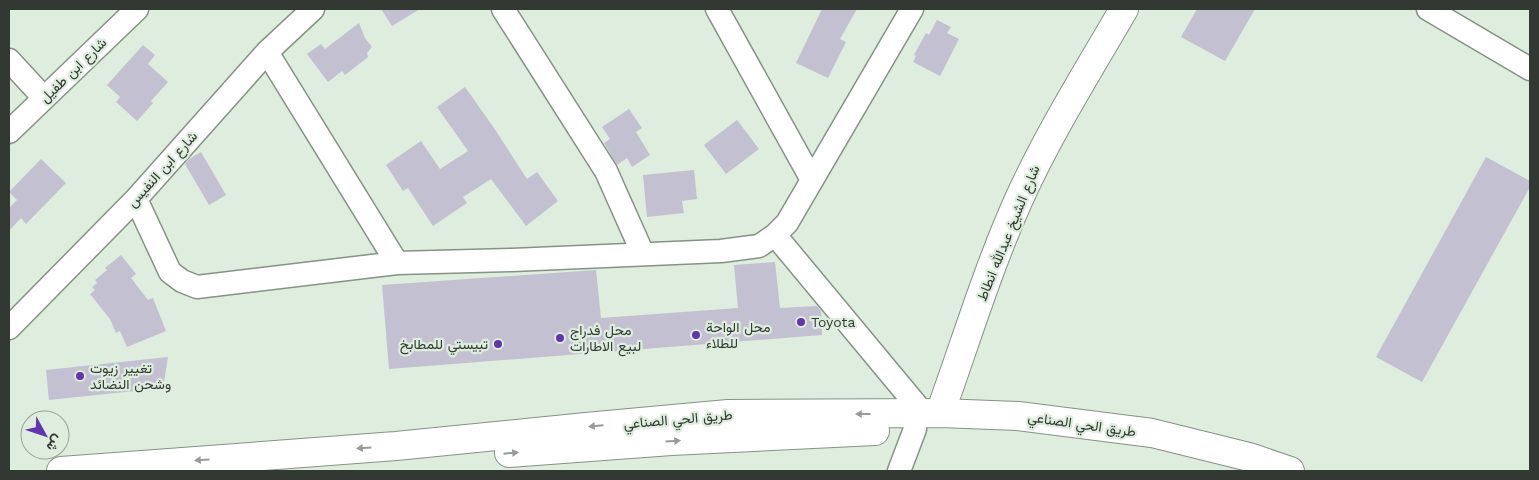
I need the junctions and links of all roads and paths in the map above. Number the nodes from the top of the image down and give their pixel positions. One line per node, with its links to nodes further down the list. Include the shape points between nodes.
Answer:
1 (137, 9): 11 (street, شارع ابن طفيل)
2 (313, 9): 8 (street, شارع ابن النفيس)
3 (503, 9): 16 (street, via 606,171)
4 (717, 9): 13 (street)
5 (912, 9): 13 (street)
6 (1124, 9): 19 (main road, شارع الشيخ عبدالله انطاط, via 1050,135 1019,198)
7 (1428, 9): 10 (street)
8 (267, 52): 14 (street, شارع ابن النفيس); 17 (street)
9 (9, 60): 11 (street)
10 (1530, 69)
11 (44, 98): 12 (street, شارع ابن طفيل)
12 (9, 132)
13 (812, 180): 15 (street, via 787,222)
14 (136, 199): 17 (street, via 170,272 197,287); 18 (street, شارع ابن النفيس)
15 (775, 235): 16 (street, via 758,246); 19 (street)
16 (643, 254): 17 (street)
17 (397, 263)
18 (9, 328)
19 (926, 418): 20 (main road, طريق الحي الصناعي, one-way to 20, via 728,414 396,446); 21 (main road, طريق الحي الصناعي, one-way to 19); 22 (street); 23 (main road, طريق الحي الصناعي, via 1152,450); 24 (main road, طريق الحي الصناعي, via 1018,416 1152,433 1249,457)
20 (61, 471)
21 (306, 471)
22 (899, 471)
23 (1238, 471)
24 (1290, 471)

